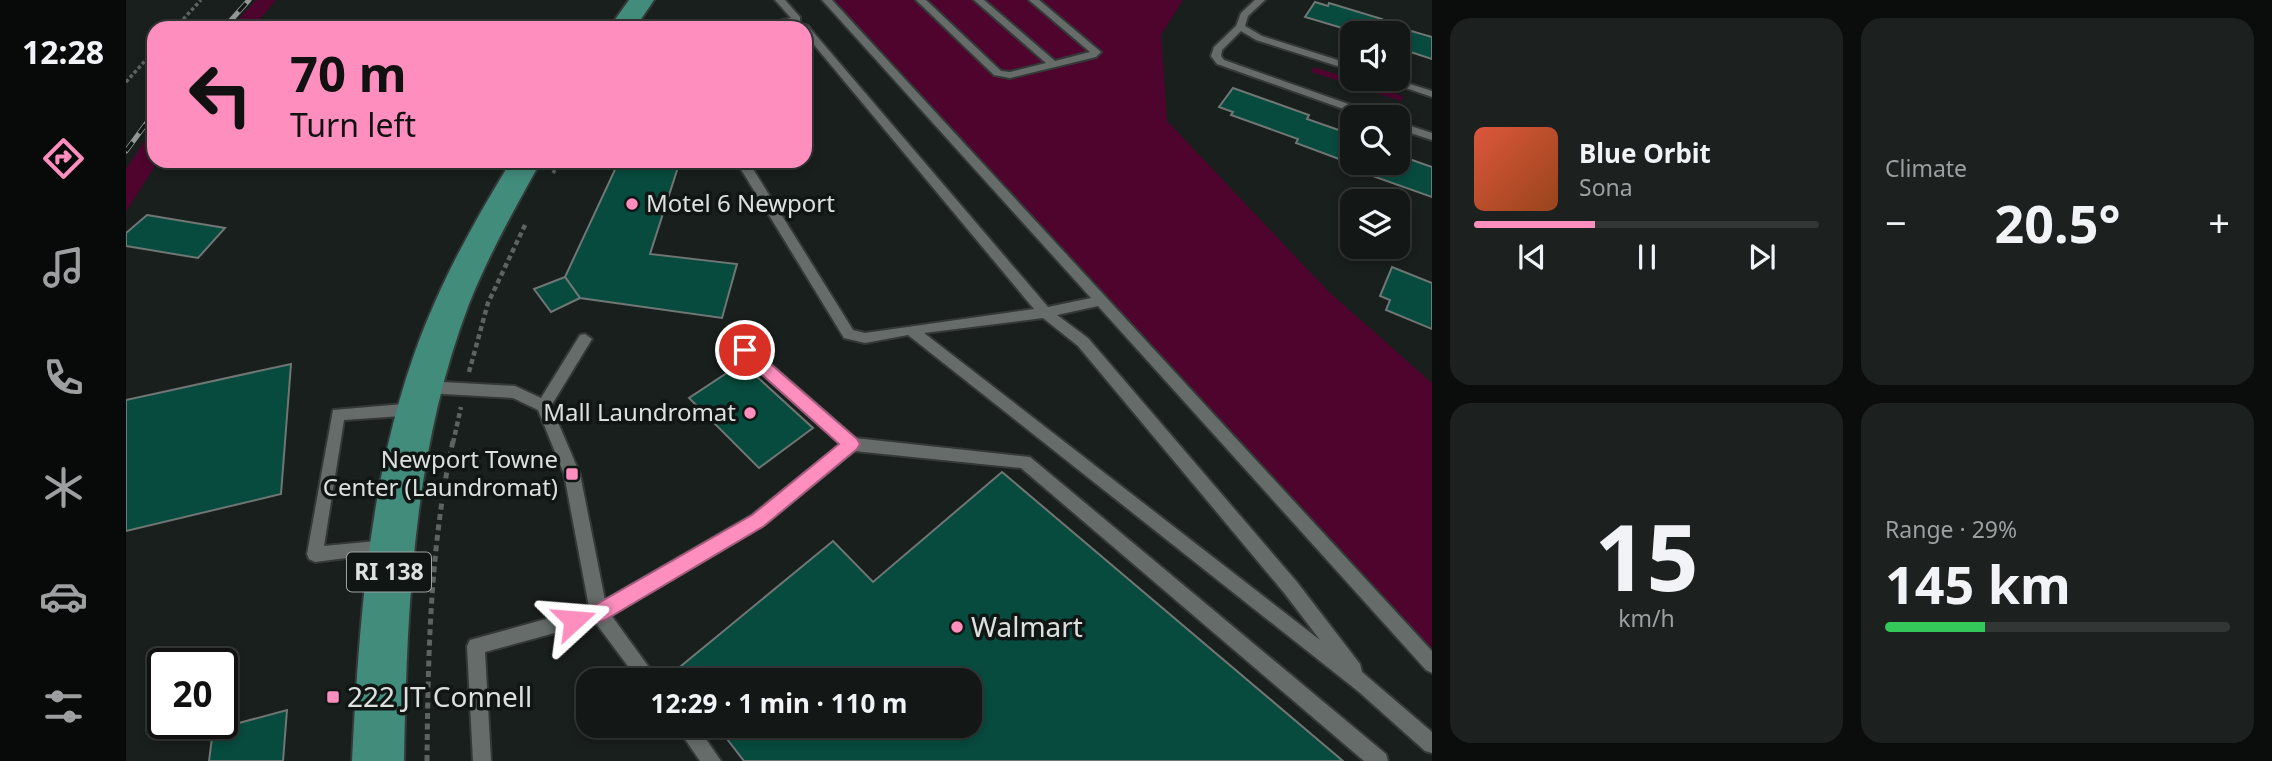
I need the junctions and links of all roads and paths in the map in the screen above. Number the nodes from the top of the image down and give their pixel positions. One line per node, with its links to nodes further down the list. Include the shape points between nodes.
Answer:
1 (201, 0): 9 (path)
2 (642, 0): 10 (highway)
3 (780, 0): 11 (lane)
4 (827, 0): 26 (lane)
5 (921, 0): 16 (lane, via 998,73 1010,75)
6 (979, 0): 16 (lane)
7 (1034, 0): 16 (lane, via 1096,52)
8 (1260, 0): 12 (lane, via 1244,15)
9 (182, 21)
10 (627, 21)
11 (798, 21)
12 (1240, 27): 15 (lane, via 1259,38); 20 (lane, via 1217,49 1220,62)
13 (812, 37): 27 (lane)
14 (147, 59): 17 (path)
15 (1340, 64)
16 (1054, 65)
17 (126, 82)
18 (1410, 87): 19 (lane)
19 (1432, 94)
20 (1341, 105)
21 (1410, 129): 22 (lane)
22 (1432, 137)
23 (746, 168): 28 (lane, via 849,334 865,338)
24 (538, 171): 31 (highway, RI 138, via 485,228 467,262)
25 (532, 212): 31 (path, via 488,303)
26 (1101, 301): 27 (lane); 36 (lane)
27 (1045, 313): 28 (lane); 38 (lane, via 1083,342 1291,588)
28 (910, 330): 38 (lane)
29 (585, 340): 32 (lane)
30 (745, 350): 33 (lane)
31 (434, 395): 32 (lane, via 515,392); 34 (highway, RI 138); 34 (lane, via 338,414 315,554); 42 (path, via 436,548 428,643)
32 (544, 406): 35 (lane, via 572,474)
33 (851, 444): 35 (lane, via 758,520); 45 (lane, via 1025,462)
34 (391, 547): 41 (highway, RI 138, via 380,678)
35 (598, 613): 37 (lane); 43 (lane, via 475,646)
36 (1432, 663)
37 (640, 668)
38 (1365, 686): 40 (lane)
39 (694, 738): 44 (lane)
40 (1432, 744)
41 (379, 761)
42 (427, 761)
43 (482, 761)
44 (712, 761)
45 (1379, 761)

